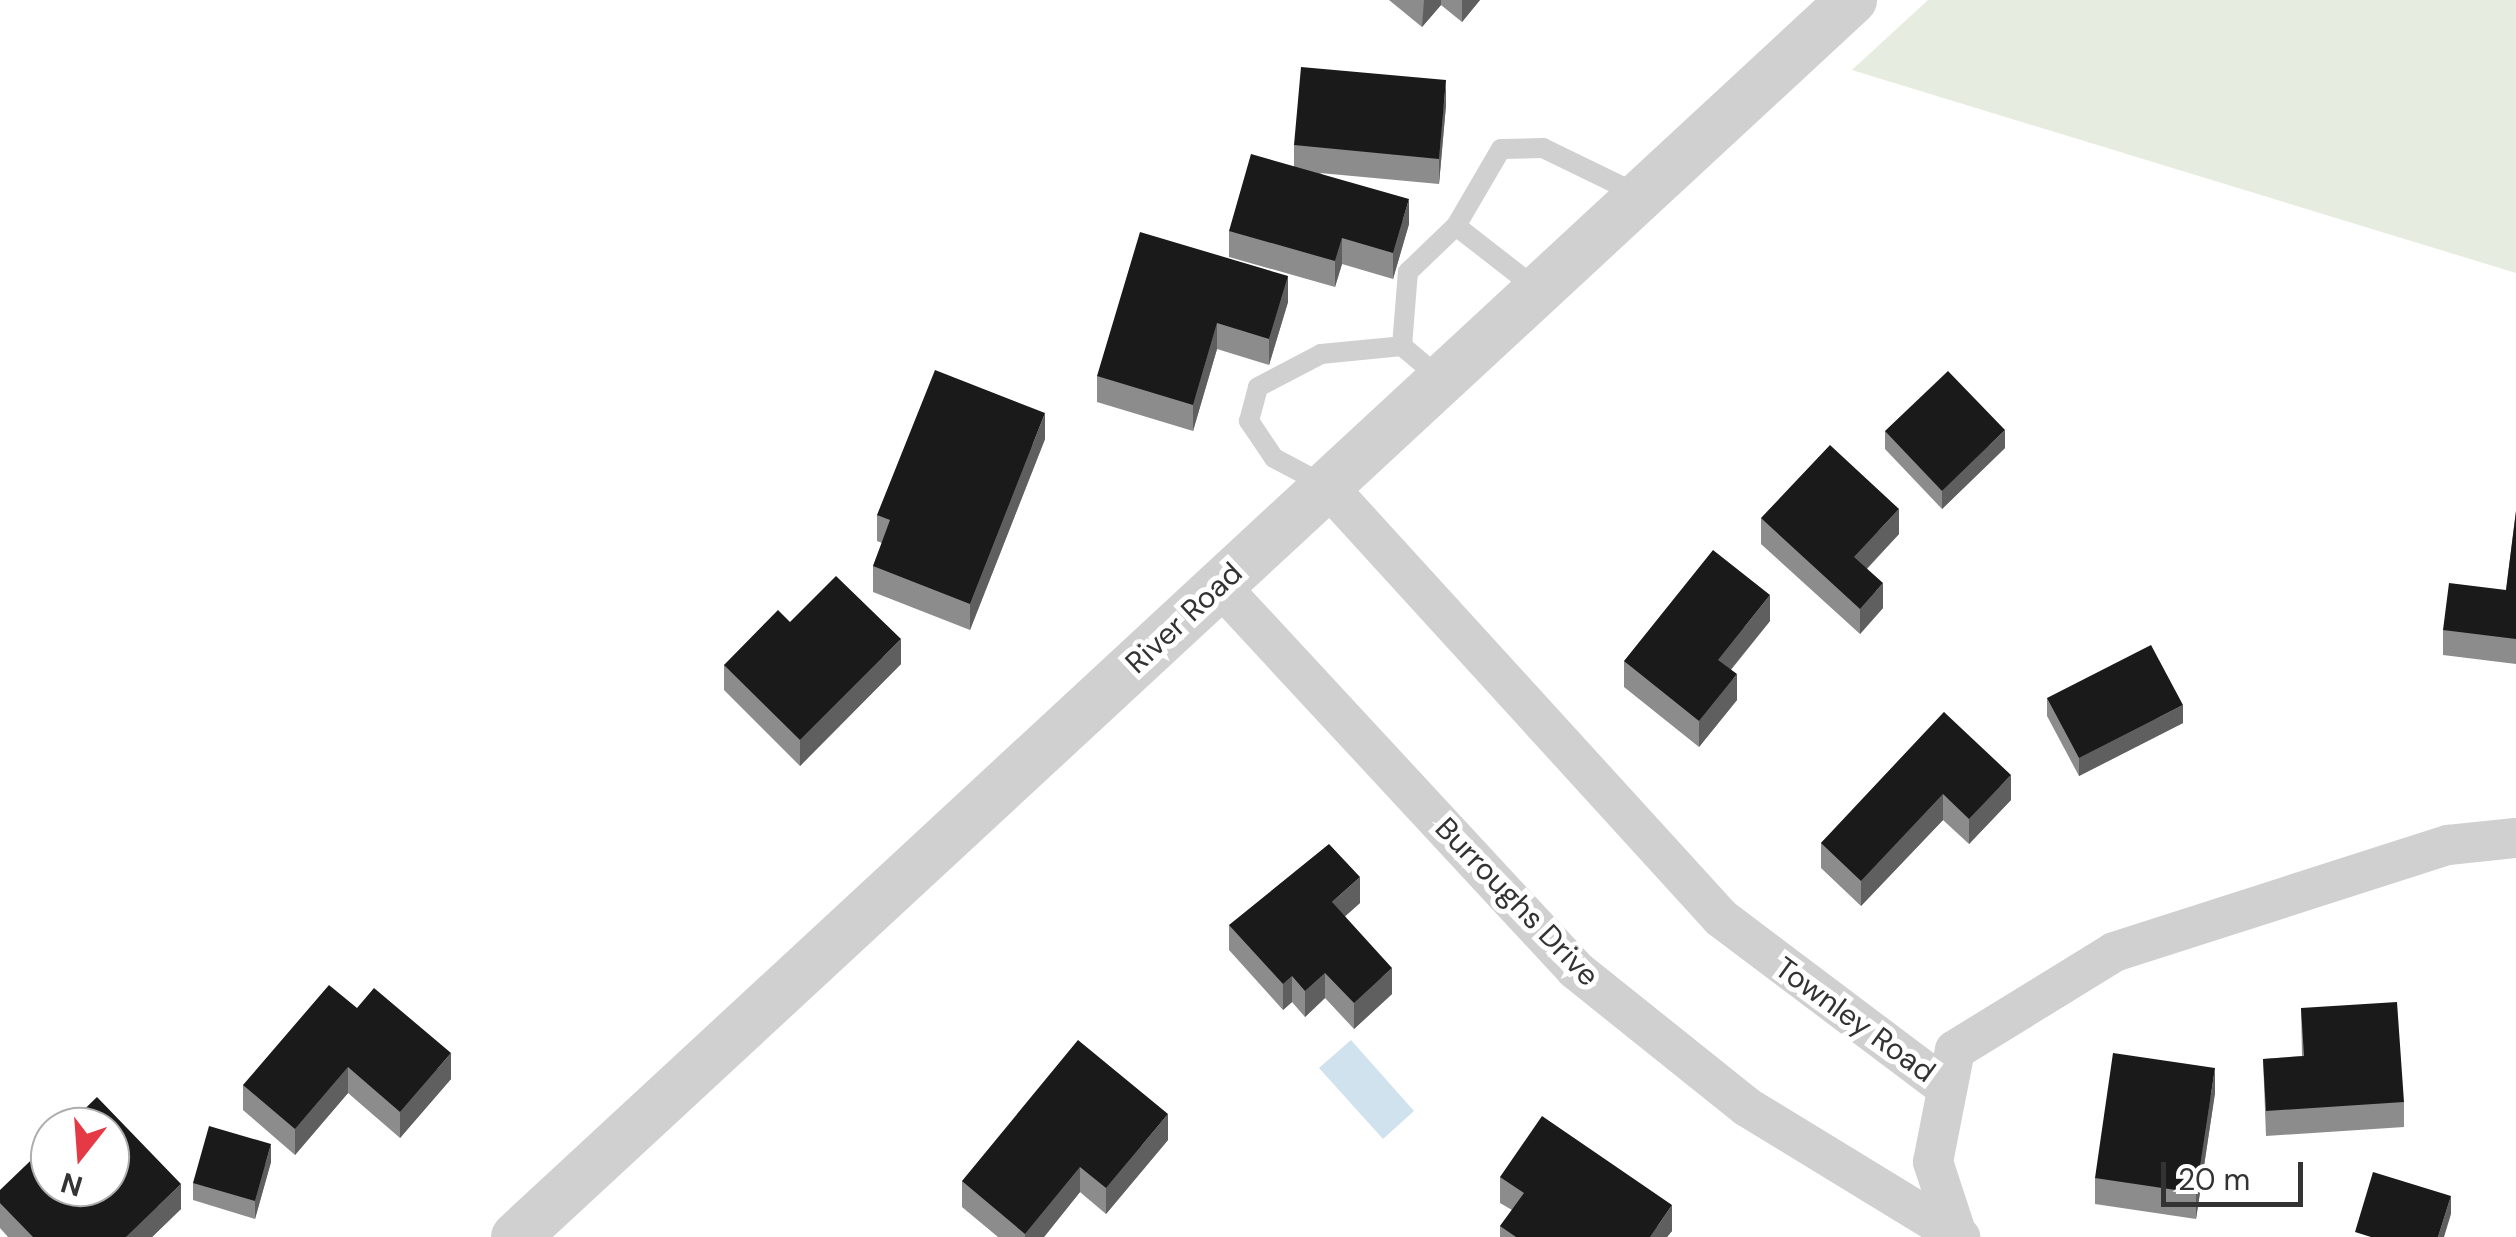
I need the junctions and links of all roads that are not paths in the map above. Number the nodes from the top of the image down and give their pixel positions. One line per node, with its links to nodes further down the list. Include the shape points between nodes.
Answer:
1 (1852, 0): 2 (street, River Road)
2 (1640, 195): 3 (lane, via 1566,156 1513,144 1490,158); 4 (street, River Road)
3 (1456, 226): 4 (lane); 5 (lane, via 1408,272)
4 (1538, 290): 6 (street, River Road)
5 (1402, 346): 6 (lane); 7 (lane, via 1296,362 1250,400 1250,420 1274,458)
6 (1441, 378): 7 (street, River Road)
7 (1327, 486): 8 (street, River Road); 10 (street, Townley Road, via 1721,918)
8 (1220, 586): 11 (street, Burroughs Drive, via 1576,970 1747,1107); 12 (street, River Road)
9 (2516, 838): 10 (street, Townley Road, via 2448,845 2114,952 1955,1050)
10 (1943, 1086): 11 (street, Burroughs Drive, via 1933,1162)
11 (1958, 1236)
12 (516, 1237)

